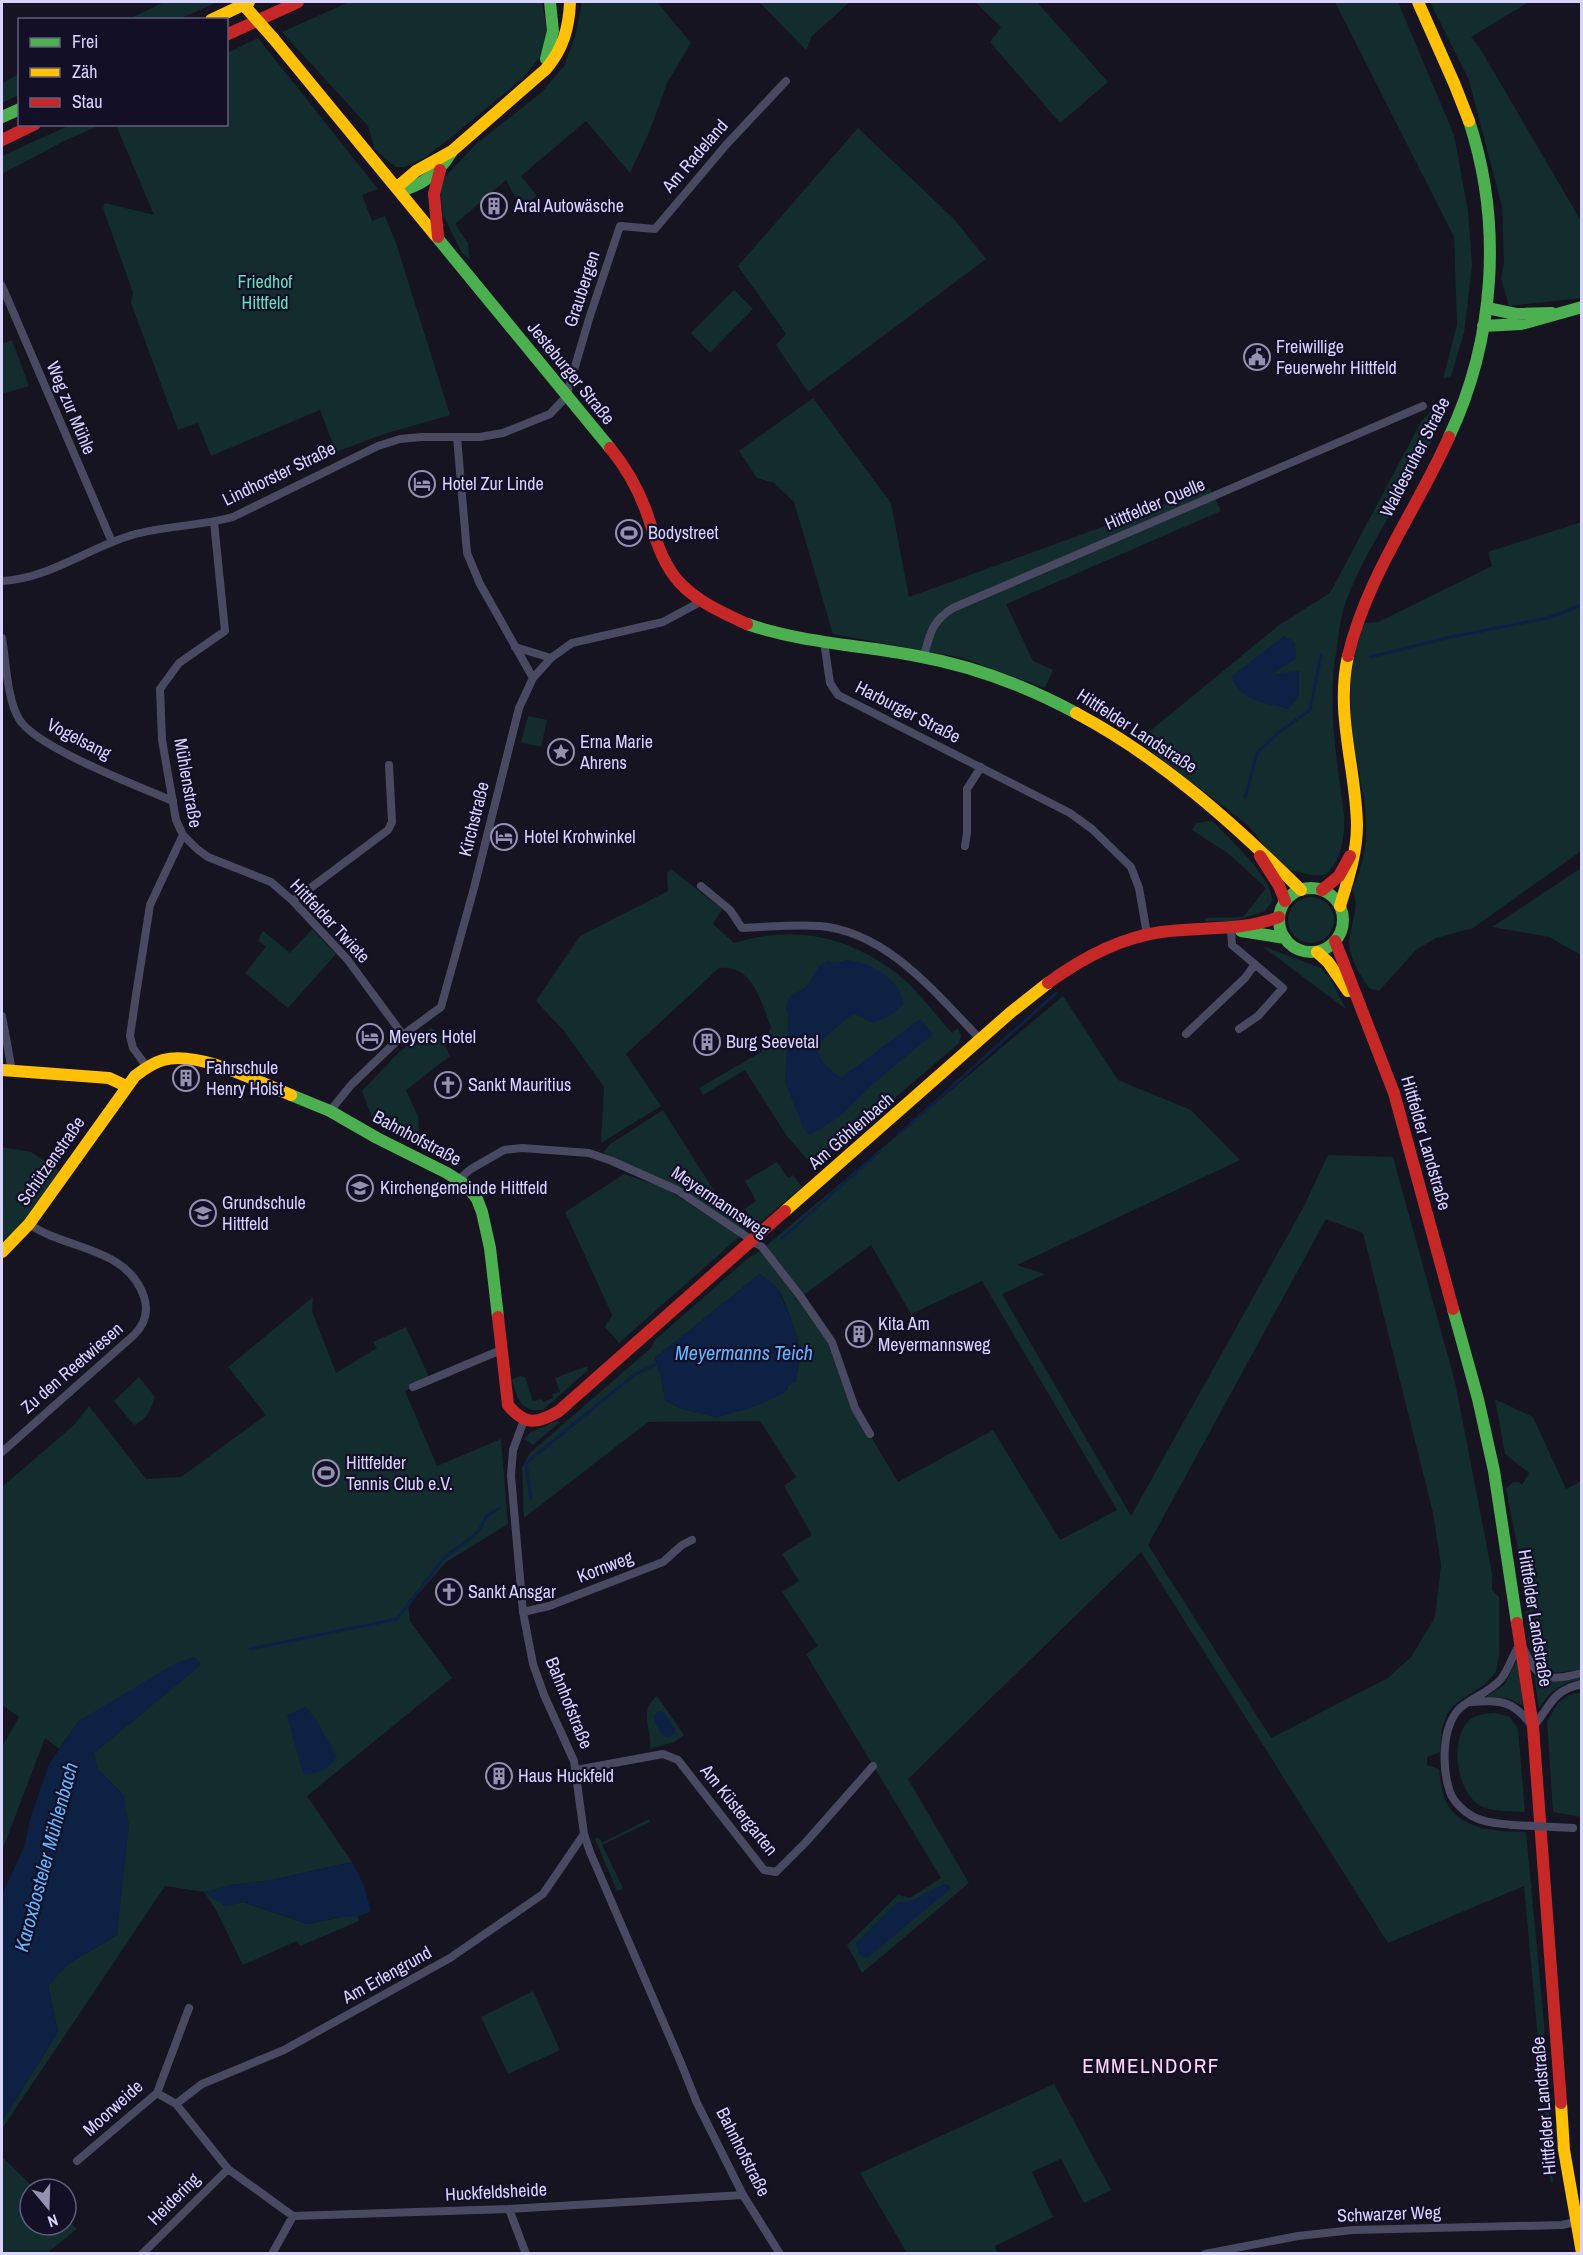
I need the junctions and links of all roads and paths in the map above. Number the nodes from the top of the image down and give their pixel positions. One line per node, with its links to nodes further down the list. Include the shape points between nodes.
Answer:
1 (241, 2): 17 (main road, Jesteburger Straße, bridge)
2 (249, 2): 7 (main road)
3 (298, 2): 8 (main road)
4 (550, 2): 9 (main road, via 554,17 552,41)
5 (570, 2): 9 (main road, via 561,48)
6 (1418, 2): 22 (main road, Waldesruher Straße, via 1463,106 1479,159 1490,229)
7 (215, 18)
8 (228, 34)
9 (537, 78): 15 (main road)
10 (786, 81): 18 (street, Am Radeland, via 655,229)
11 (18, 110): 12 (main road)
12 (2, 117)
13 (31, 126): 14 (main road)
14 (2, 140)
15 (452, 151): 16 (main road); 17 (main road, via 416,171)
16 (440, 170): 17 (main road, via 420,185); 19 (main road, via 434,194)
17 (398, 189): 19 (main road, Jesteburger Straße)
18 (620, 226): 25 (street, Graubergen)
19 (438, 237): 25 (main road, Jesteburger Straße)
20 (2, 286): 29 (street, Weg zur Mühle)
21 (1581, 307): 23 (main road)
22 (1487, 308): 23 (main road, via 1516,314); 24 (main road, Waldesruher Straße)
23 (1557, 313): 24 (main road, via 1517,327)
24 (1483, 326): 41 (main road, Waldesruher Straße, via 1460,415 1374,577 1345,672 1346,739)
25 (566, 397): 27 (street, Lindhorster Straße, via 550,414 503,433); 31 (main road, Jesteburger Straße, via 624,466 639,493 667,565 676,579)
26 (1422, 406): 35 (street, Hittfelder Quelle, via 953,608 936,621)
27 (457, 437): 28 (street, Lindhorster Straße, via 400,439 378,446 252,509); 34 (street, via 467,553)
28 (214, 522): 29 (street, Lindhorster Straße, via 135,534); 40 (street, Mühlenstraße, via 225,631 179,663 160,689 162,740)
29 (112, 542): 30 (street, Lindhorster Straße, via 30,578)
30 (2, 581)
31 (702, 601): 33 (main road, Jesteburger Straße, via 755,628); 36 (street, Kirchstraße, via 663,622 572,643)
32 (2, 638): 40 (street, Vogelsang, via 13,704 19,720 32,734 77,759)
33 (824, 642): 35 (main road, Jesteburger Straße); 39 (street, Harburger Straße, via 830,683 838,695)
34 (515, 647): 36 (street); 37 (street)
35 (924, 656): 43 (main road, Hittfelder Landstraße, via 1000,677 1074,710 1163,766)
36 (551, 658): 37 (street, Kirchstraße)
37 (533, 678): 62 (street, Kirchstraße, via 519,708 441,1007)
38 (389, 765): 49 (street, via 392,822 388,830)
39 (981, 767): 44 (street, via 967,789); 53 (street, Harburger Straße, via 1070,813 1120,854 1131,867 1139,888)
40 (173, 801): 42 (street, Mühlenstraße)
41 (1357, 826): 47 (main road, Waldesruher Straße, via 1341,875); 50 (main road, Waldesruher Straße, via 1355,859)
42 (183, 835): 49 (street, Hittfelder Twiete, via 201,852 271,882); 64 (street, Mühlenstraße, via 150,905 130,1036 133,1048)
43 (1248, 838): 46 (main road, Hittfelder Landstraße); 48 (main road, Hittfelder Landstraße)
44 (965, 846)
45 (701, 886): 63 (street, via 730,910 742,928 821,926 869,942 914,972)
46 (1301, 890): 47 (main road); 48 (main road)
47 (1322, 890): 50 (main road)
48 (1285, 901): 51 (main road)
49 (293, 902): 62 (street, Hittfelder Twiete, via 347,959)
50 (1340, 906): 55 (main road, via 1343,924)
51 (1279, 917): 52 (main road, Am Göhlenbach); 54 (main road)
52 (1231, 929): 53 (main road, Am Göhlenbach); 54 (main road, Am Göhlenbach); 57 (street, via 1232,945)
53 (1147, 934): 63 (main road, Am Göhlenbach, via 1107,947 1070,966 1028,997)
54 (1284, 938): 56 (main road, via 1299,950)
55 (1335, 941): 56 (main road); 58 (main road, Hittfelder Landstraße)
56 (1317, 952): 58 (main road, Hittfelder Landstraße)
57 (1254, 964): 60 (street, via 1282,988 1258,1016); 61 (street, via 1245,978)
58 (1360, 1006): 79 (main road, Hittfelder Landstraße, via 1394,1094 1478,1399 1494,1471)
59 (2, 1016): 65 (street)
60 (1239, 1029)
61 (1186, 1034)
62 (403, 1035): 67 (street, Kirchstraße)
63 (981, 1040): 70 (main road, Am Göhlenbach)
64 (147, 1067): 66 (main road, Schützenstraße); 67 (main road, Bahnhofstraße, via 178,1058 206,1061)
65 (7, 1071): 66 (main road, via 109,1078)
66 (126, 1086): 69 (main road, Schützenstraße)
67 (330, 1111): 68 (main road, Bahnhofstraße)
68 (458, 1180): 70 (street, Meyermannsweg, via 513,1148 589,1153 668,1184); 72 (main road, Bahnhofstraße, via 473,1192 484,1218)
69 (29, 1224): 71 (main road, Schützenstraße); 76 (street, Zu den Reetwiesen, via 118,1261 137,1282 146,1315 134,1335)
70 (751, 1240): 74 (main road, Am Göhlenbach, via 559,1411 537,1421); 75 (street, Meyermannsweg, via 762,1247 832,1342 855,1408)
71 (2, 1252)
72 (501, 1350): 73 (street); 74 (main road, Bahnhofstraße, via 508,1405)
73 (413, 1387)
74 (524, 1420): 78 (street, Bahnhofstraße, via 513,1450 511,1476)
75 (870, 1434)
76 (2, 1452)
77 (692, 1540): 78 (street, Kornweg, via 663,1562 549,1606)
78 (523, 1612): 85 (street, Bahnhofstraße, via 533,1664)
79 (1521, 1643): 80 (street, via 1538,1673 1562,1678); 82 (street, via 1502,1678); 83 (main road, Hittfelder Landstraße)
80 (1581, 1673)
81 (1581, 1684): 83 (street, via 1564,1689)
82 (1470, 1702): 83 (street, via 1512,1705); 86 (street, bridge, via 1453,1718 1446,1747 1451,1794 1459,1805 1471,1816 1488,1822)
83 (1533, 1727): 96 (main road, Hittfelder Landstraße, via 1564,2150)
84 (873, 1766): 85 (street, Am Küstergarten, via 776,1872 764,1870 678,1760 663,1754)
85 (576, 1770): 87 (street, Bahnhofstraße)
86 (1577, 1828)
87 (584, 1834): 90 (street, Am Erlengrund, via 543,1893 450,1958 284,2050 201,2084); 93 (street, Bahnhofstraße, via 697,2103)
88 (189, 2008): 89 (street, Moorweide)
89 (157, 2093): 90 (street); 91 (street, Moorweide)
90 (176, 2104): 92 (street)
91 (77, 2162)
92 (228, 2169): 95 (street); 97 (street, Heidering)
93 (743, 2195): 94 (street, Huckfeldsheide); 100 (street, Bahnhofstraße)
94 (510, 2209): 95 (street, Huckfeldsheide); 99 (street)
95 (292, 2216): 98 (street)
96 (1575, 2222): 101 (street, Schwarzer Weg, via 1353,2230); 102 (main road, Hittfelder Landstraße)
97 (142, 2253)
98 (272, 2253)
99 (526, 2253)
100 (780, 2253)
101 (1205, 2253)
102 (1581, 2253)

